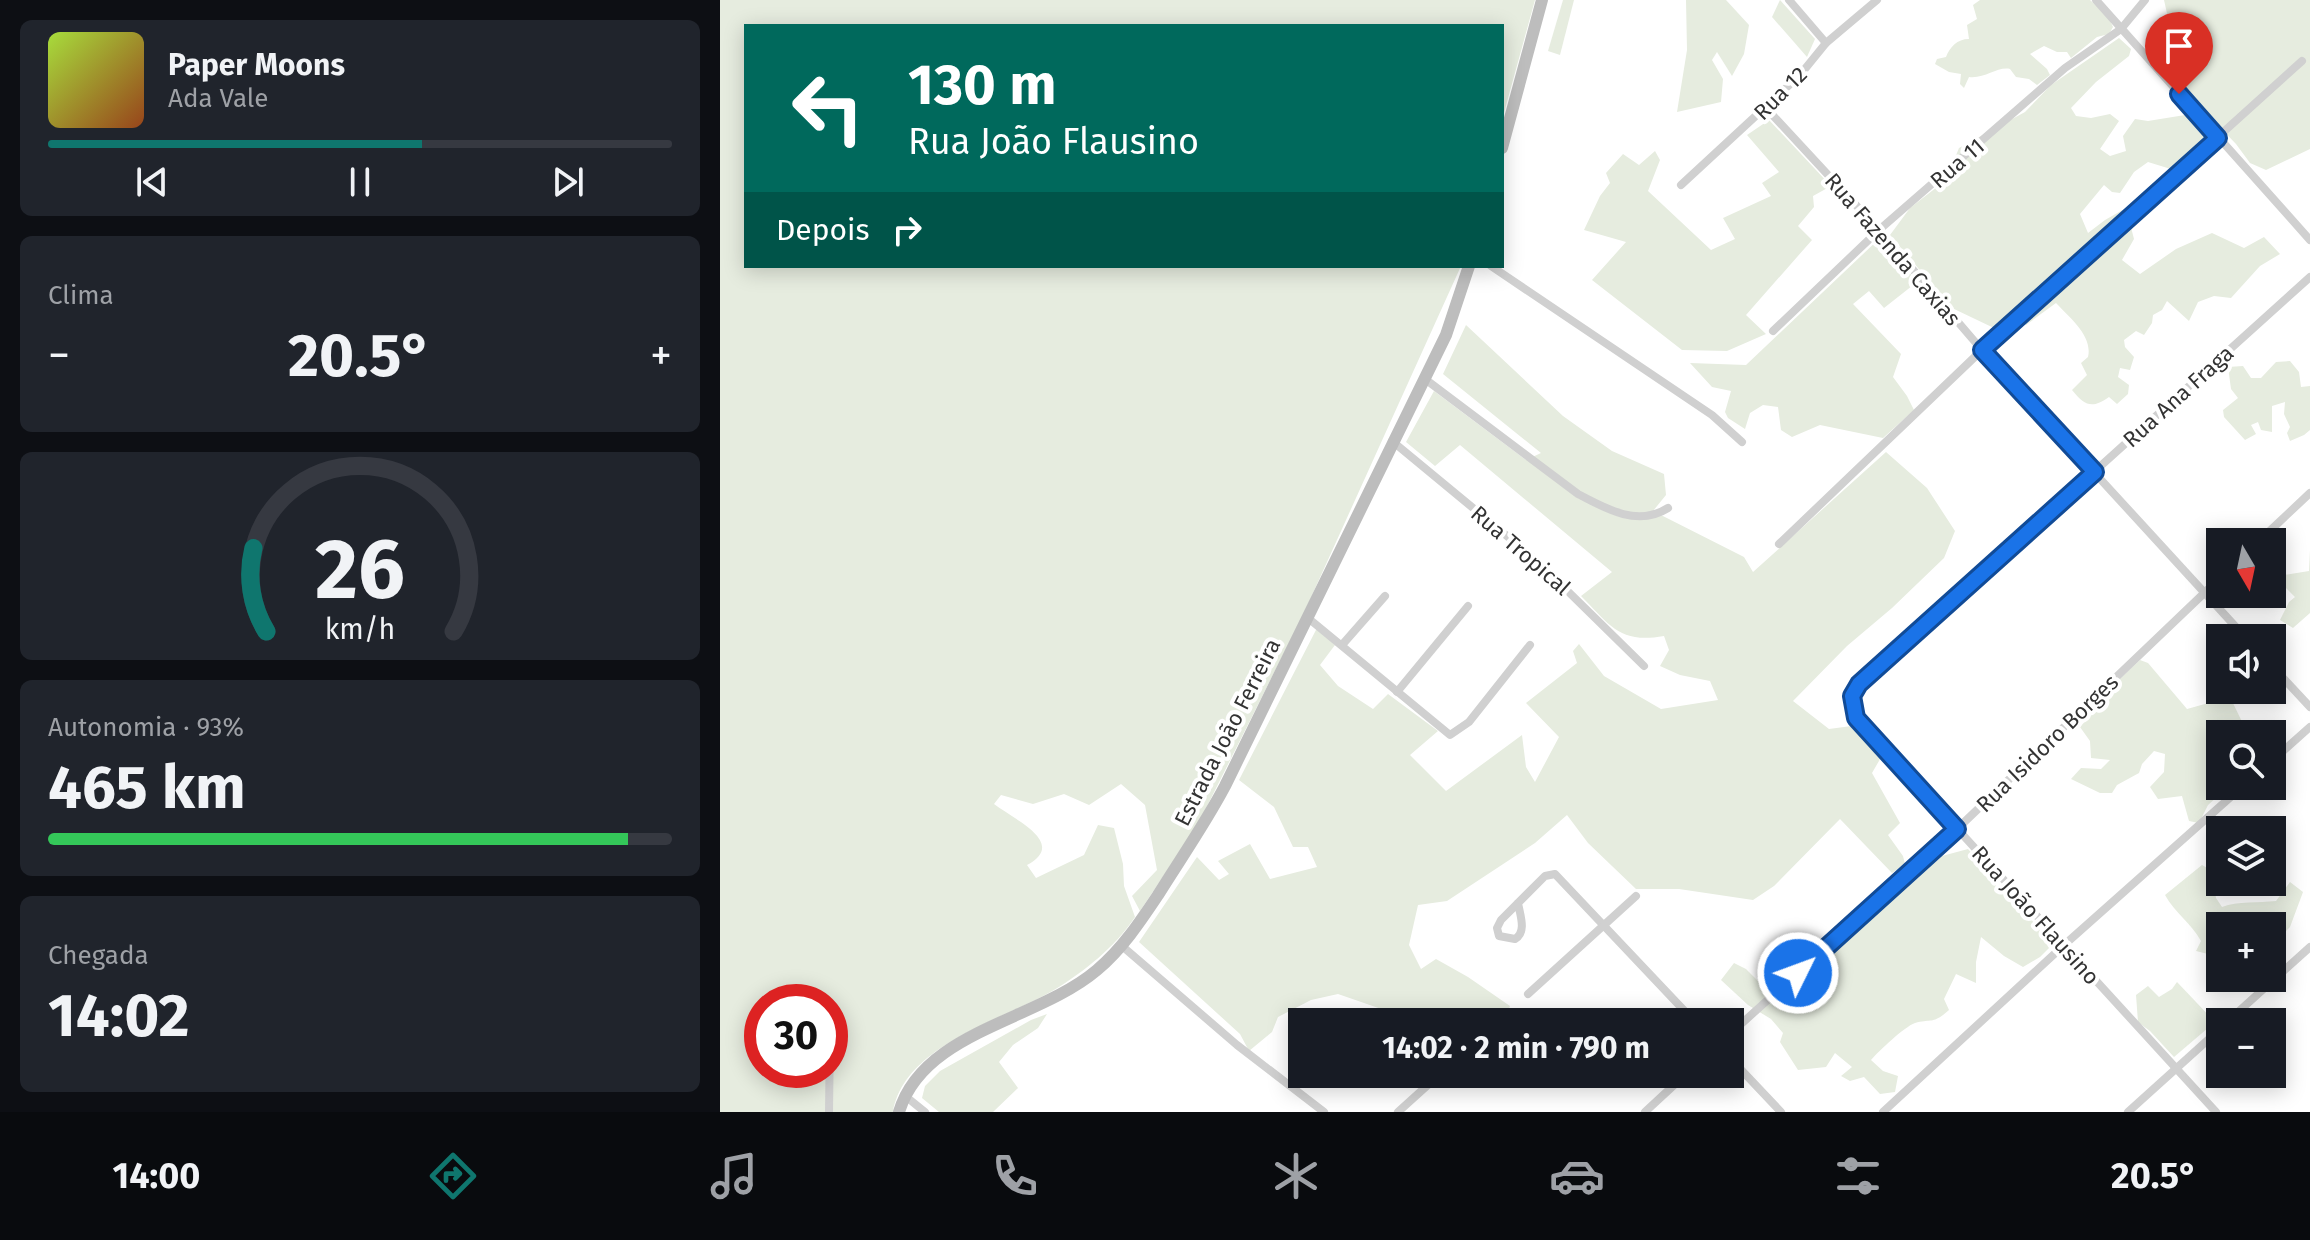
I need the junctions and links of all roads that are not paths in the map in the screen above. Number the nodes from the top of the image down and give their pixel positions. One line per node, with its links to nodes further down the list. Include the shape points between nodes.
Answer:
1 (1542, 0): 11 (street)
2 (1789, 0): 7 (street)
3 (1877, 0): 7 (street, Rua 12)
4 (2096, 0): 6 (street)
5 (2145, 0): 6 (street, Rua 11)
6 (2121, 29): 10 (street); 13 (street, Rua 11, via 2065,68)
7 (1826, 43): 9 (street, Rua 12)
8 (2302, 61): 10 (street)
9 (1766, 108): 12 (street, Rua 12); 13 (street, Rua Fazenda Caxias)
10 (2218, 138): 14 (street); 19 (street)
11 (1504, 141)
12 (1681, 185)
13 (1879, 230): 18 (street, Rua 11); 19 (street, Rua Fazenda Caxias)
14 (2310, 240)
15 (1468, 268): 20 (street, Estrada João Ferreira)
16 (1494, 268): 22 (street, via 1712,415)
17 (2310, 277): 23 (street, Rua Ana Fraga)
18 (1773, 331)
19 (1982, 350): 23 (street, Rua Fazenda Caxias); 27 (street)
20 (1425, 379): 21 (street, Estrada João Ferreira); 25 (street, via 1578,494 1636,517)
21 (1392, 441): 31 (street, Estrada João Ferreira); 35 (street, Rua Tropical, via 1536,560)
22 (1742, 442)
23 (2095, 472): 28 (street, Rua Fazenda Caxias); 39 (street, Rua Ana Fraga, via 1859,684 1852,696)
24 (2310, 493): 26 (street)
25 (1668, 508)
26 (2273, 528)
27 (1779, 544)
28 (2204, 593): 32 (street, Rua Fazenda Caxias); 43 (street, Rua Isidoro Borges)
29 (1385, 596): 33 (street)
30 (1468, 606): 37 (street)
31 (1308, 618): 33 (street); 47 (street, Estrada João Ferreira, via 1207,822)
32 (2233, 624)
33 (1342, 645): 37 (street)
34 (1530, 645): 37 (street, via 1455,733 1447,734)
35 (1644, 666)
36 (2286, 681): 38 (street)
37 (1397, 692)
38 (2310, 707)
39 (1856, 718): 43 (street, Rua João Flausino)
40 (2310, 727): 41 (street)
41 (2286, 748)
42 (2227, 800): 48 (street)
43 (1957, 829): 48 (street, Rua João Flausino); 53 (street, Rua Isidoro Borges)
44 (1636, 896): 46 (street)
45 (1518, 903): 46 (street, via 1545,876 1555,874)
46 (1601, 926): 50 (street); 51 (street)
47 (1122, 946): 60 (street, Estrada João Ferreira, via 1067,991 946,1052 921,1071); 64 (street)
48 (2063, 946): 55 (street, Rua João Flausino); 68 (street)
49 (2310, 947): 52 (street)
50 (1528, 994)
51 (1681, 1008)
52 (2242, 1008)
53 (1744, 1021)
54 (2206, 1041): 55 (street)
55 (2176, 1068): 69 (street); 70 (street, Rua João Flausino)
56 (1744, 1073): 67 (street)
57 (829, 1088): 61 (street)
58 (1425, 1088): 65 (street)
59 (1671, 1088): 66 (street)
60 (904, 1095): 62 (street, Estrada João Ferreira); 63 (street)
61 (829, 1112)
62 (899, 1112)
63 (925, 1112)
64 (1324, 1112)
65 (1398, 1112)
66 (1645, 1112)
67 (1781, 1112)
68 (1883, 1112)
69 (2128, 1112)
70 (2216, 1112)

